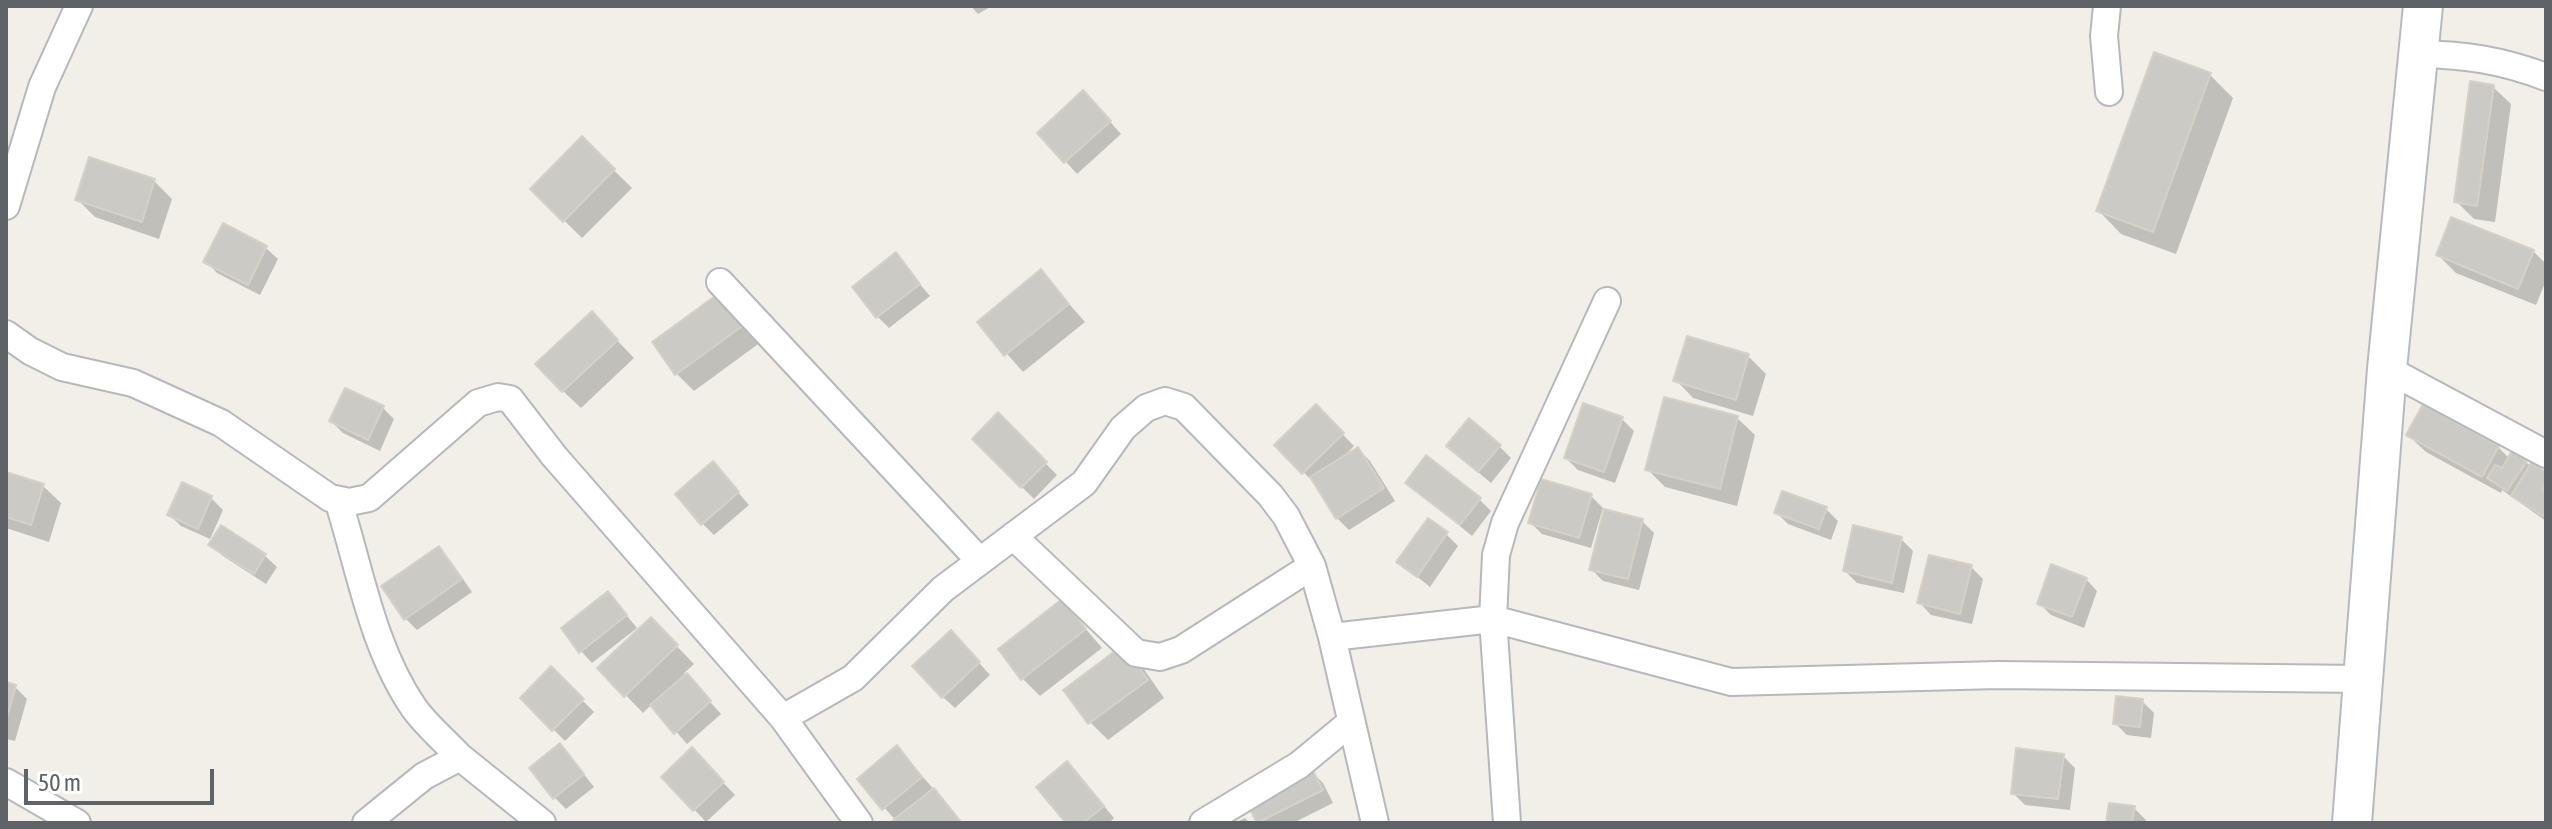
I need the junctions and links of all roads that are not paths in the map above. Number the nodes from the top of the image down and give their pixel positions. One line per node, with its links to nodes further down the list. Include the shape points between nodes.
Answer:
1 (79, 6): 7 (street, via 42,87)
2 (2107, 6): 6 (street)
3 (2423, 6): 4 (main road)
4 (2419, 54): 5 (street, via 2467,55); 11 (main road)
5 (2546, 77)
6 (2109, 92)
7 (6, 206)
8 (720, 282): 15 (street)
9 (1607, 301): 17 (street, via 1505,523 1496,555)
10 (6, 334): 13 (street, via 62,367 133,383 221,423)
11 (2387, 369): 12 (street); 19 (main road)
12 (2546, 454)
13 (338, 500): 20 (street, via 369,498 478,403 510,399); 22 (street, via 393,674 415,710)
14 (1013, 536): 15 (street); 16 (street, via 1136,653 1160,657 1181,650); 16 (street, via 1084,483 1123,428 1146,408 1165,401 1184,407 1270,495)
15 (979, 560): 20 (street, via 928,602 853,678)
16 (1312, 566): 18 (street)
17 (1493, 619): 18 (street); 19 (street, via 1731,682 1998,675); 30 (street)
18 (1332, 637): 21 (street)
19 (2363, 679): 31 (main road)
20 (783, 718): 27 (street)
21 (1351, 722): 28 (street, via 1299,765); 29 (street)
22 (460, 757): 25 (street, via 424,776); 26 (street)
23 (6, 782): 24 (street)
24 (77, 823)
25 (366, 823)
26 (542, 823)
27 (859, 823)
28 (1203, 823)
29 (1375, 823)
30 (1507, 823)
31 (2352, 823)

